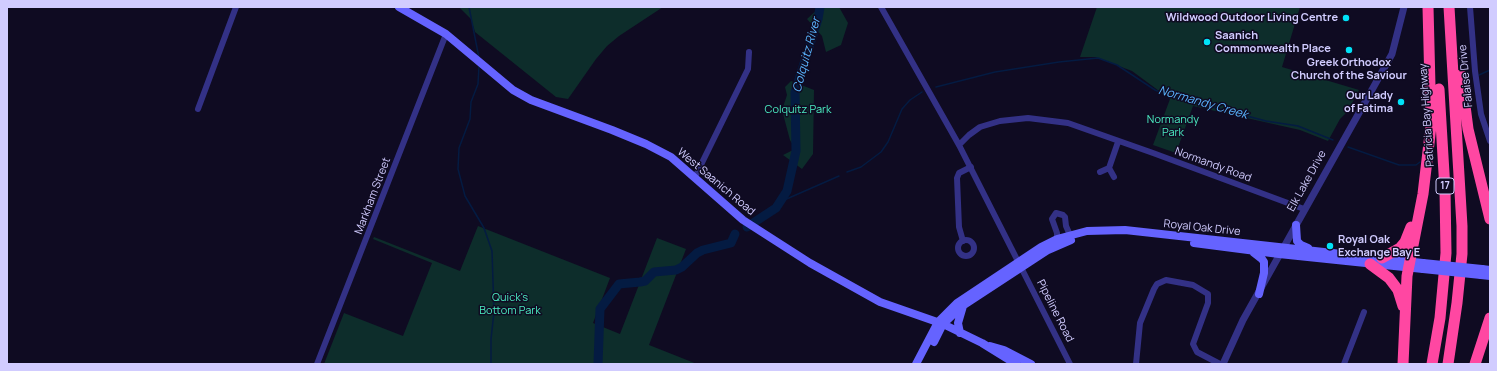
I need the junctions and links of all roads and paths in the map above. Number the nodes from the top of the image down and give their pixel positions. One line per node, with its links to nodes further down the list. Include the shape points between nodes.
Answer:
1 (236, 7): 12 (street)
2 (399, 7): 10 (main road, West Saanich Road)
3 (881, 7): 15 (street, Pipeline Road)
4 (1404, 7): 22 (street, Elk Lake Drive, via 1392,54)
5 (1428, 7): 21 (highway, via 1432,108)
6 (1433, 7): 57 (highway, Patricia Bay Highway / 17, via 1446,234 1445,268)
7 (1449, 7): 58 (highway, 17, via 1462,233 1457,303)
8 (1455, 7): 23 (highway, via 1468,129)
9 (1470, 7): 13 (street, Falaise Drive, via 1480,114)
10 (446, 34): 19 (main road, West Saanich Road, via 513,90 531,100 646,144 671,157); 46 (street, Markham Street)
11 (749, 52): 19 (street, via 748,69)
12 (198, 109)
13 (1490, 141)
14 (1118, 142): 15 (street, Normandy Road, via 1068,123 1020,118 990,123 968,135); 17 (street); 22 (street, Normandy Road, via 1153,152)
15 (959, 145): 16 (street, Pipeline Road)
16 (971, 167): 27 (street, via 959,173 957,178 959,227); 32 (street, Pipeline Road)
17 (1109, 168): 18 (street); 20 (street)
18 (1100, 172)
19 (696, 177): 42 (main road, West Saanich Road, via 743,220 794,254 880,302)
20 (1114, 177)
21 (1425, 179): 31 (highway, via 1405,242 1400,248); 34 (highway)
22 (1304, 209): 24 (street, Elk Lake Drive)
23 (1490, 219)
24 (1296, 225): 29 (street, Elk Lake Drive); 30 (main road, via 1297,241)
25 (1070, 235): 26 (main road, Royal Oak Drive); 26 (street, via 1066,217 1056,213 1052,219); 29 (main road, Royal Oak Drive, via 1087,231 1125,230)
26 (1057, 239): 32 (main road, Royal Oak Drive)
27 (963, 241)
28 (1250, 251): 29 (main road, Royal Oak Drive); 32 (main road, Royal Oak Drive, via 1120,234 1099,234 1062,243); 37 (main road, via 1264,262)
29 (1281, 251): 30 (main road, Royal Oak Drive); 33 (main road, Royal Oak Drive); 37 (street, Elk Lake Drive)
30 (1318, 252): 31 (main road, Royal Oak Drive)
31 (1382, 258): 34 (main road, Royal Oak Drive)
32 (1020, 264): 38 (main road, Royal Oak Drive); 42 (main road, Royal Oak Drive, via 957,303); 51 (street, Pipeline Road)
33 (1370, 264): 34 (main road, Royal Oak Drive); 40 (highway, via 1389,278 1398,290)
34 (1409, 264): 35 (main road, Royal Oak Drive, bridge); 40 (highway)
35 (1484, 272): 36 (main road, Royal Oak Drive)
36 (1490, 276)
37 (1259, 294): 54 (street, Elk Lake Drive, via 1243,320)
38 (963, 306): 42 (main road, Royal Oak Drive); 43 (main road, via 959,315)
39 (1364, 312): 55 (street)
40 (1406, 315): 56 (highway)
41 (1490, 318): 59 (highway)
42 (941, 323): 43 (main road, West Saanich Road); 47 (main road); 48 (main road)
43 (960, 333): 45 (main road, West Saanich Road)
44 (1490, 333): 60 (highway)
45 (982, 343): 49 (main road, West Saanich Road); 50 (main road, West Saanich Road, via 1004,350)
46 (317, 364)
47 (916, 364)
48 (922, 364)
49 (1016, 364)
50 (1031, 364)
51 (1070, 364)
52 (1136, 364): 53 (street, via 1140,323 1157,284 1166,280 1193,284 1208,294 1208,303 1193,344 1197,352)
53 (1220, 364)
54 (1223, 364)
55 (1344, 364)
56 (1403, 364)
57 (1432, 364)
58 (1448, 364)
59 (1475, 364)
60 (1478, 364)

